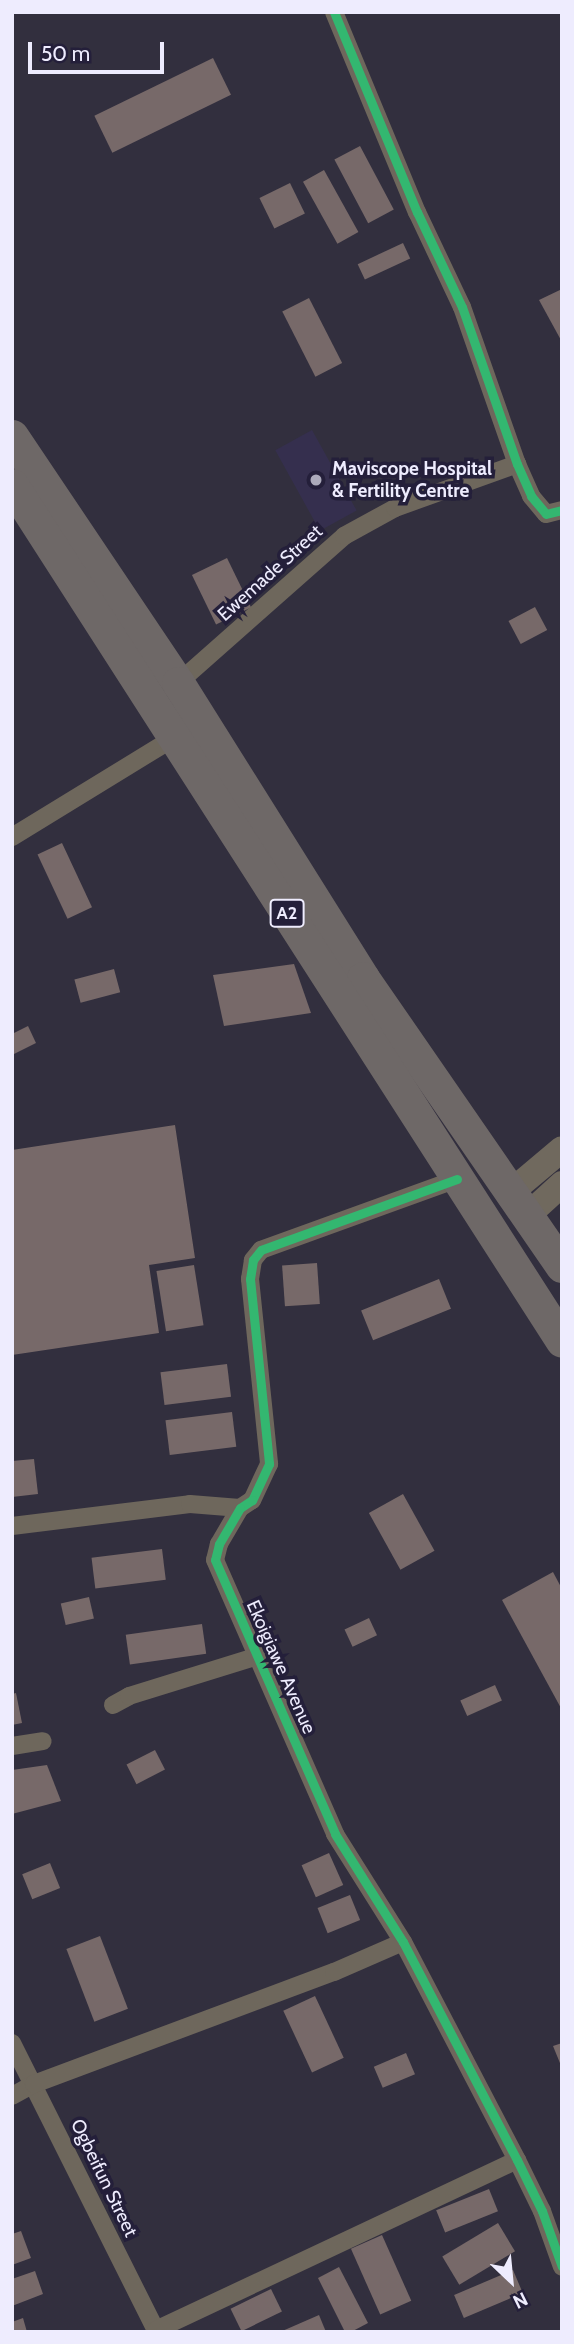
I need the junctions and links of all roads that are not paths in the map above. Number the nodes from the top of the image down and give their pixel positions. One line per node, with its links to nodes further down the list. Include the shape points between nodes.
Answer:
1 (334, 12): 3 (street, via 462,307)
2 (12, 436): 6 (highway, A2)
3 (517, 464): 5 (street, via 540,509 546,514); 6 (street, Ewemade Street, via 396,508 344,536)
4 (12, 485): 7 (highway, A2)
5 (562, 510)
6 (178, 683): 12 (highway, A2, via 363,978)
7 (175, 737): 8 (street); 10 (highway, A2)
8 (12, 837)
9 (562, 1149): 12 (street)
10 (457, 1179): 14 (highway, A2); 15 (street, Ekoigiawe Avenue, via 261,1250 253,1260 250,1279 269,1464 252,1500)
11 (562, 1184): 12 (street)
12 (520, 1203): 13 (highway, A2)
13 (562, 1266)
14 (562, 1341)
15 (240, 1508): 16 (street, via 190,1504); 17 (street, Ekoigiawe Avenue, via 215,1560)
16 (12, 1526)
17 (258, 1656): 18 (street); 21 (street, Ekoigiawe Avenue, via 335,1833)
18 (113, 1705)
19 (43, 1741): 20 (street)
20 (12, 1746)
21 (403, 1942): 23 (street); 25 (street, Ekoigiawe Avenue)
22 (12, 2043): 23 (street, Ogbeifun Street)
23 (34, 2084): 24 (street); 27 (street, Ogbeifun Street)
24 (12, 2096)
25 (517, 2160): 26 (street, Ekoigiawe Avenue); 27 (street)
26 (562, 2267)
27 (157, 2331)

